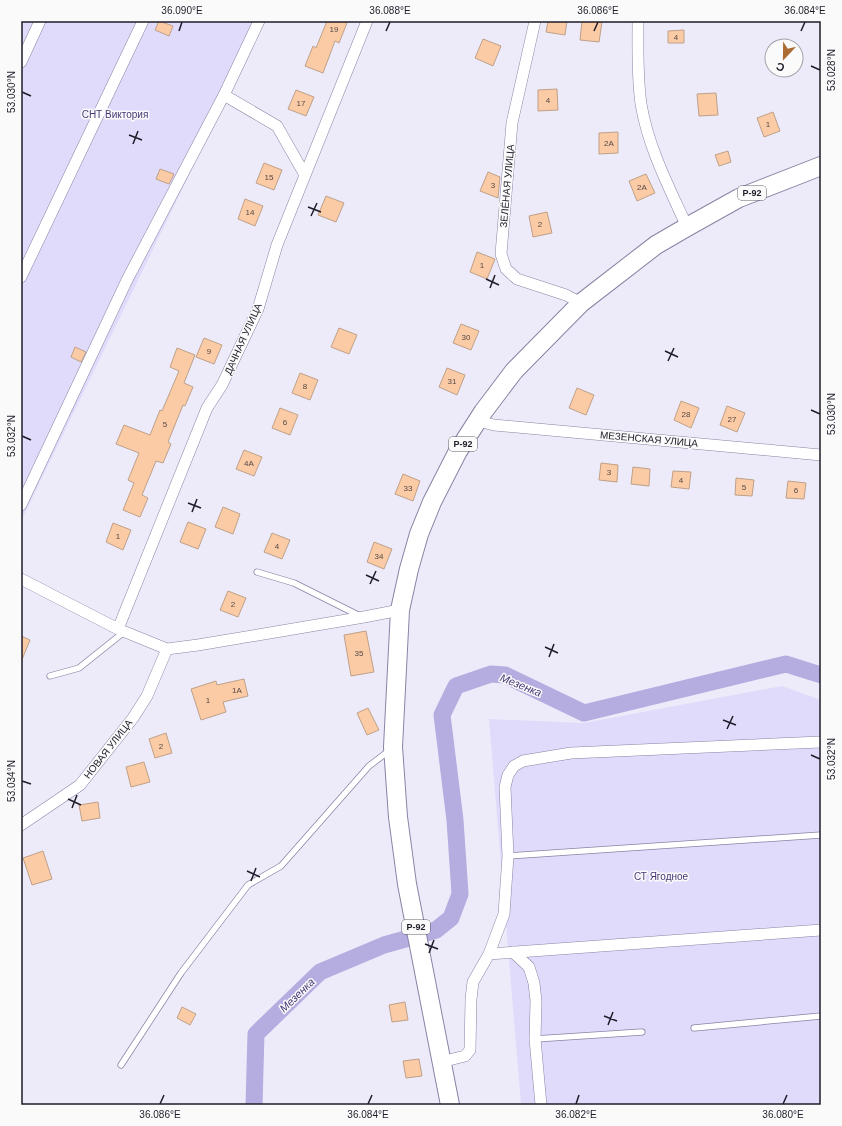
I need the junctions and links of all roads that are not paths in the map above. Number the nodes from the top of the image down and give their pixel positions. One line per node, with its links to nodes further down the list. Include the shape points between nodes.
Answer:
1 (40, 21): 7 (street)
2 (143, 21): 12 (street)
3 (259, 21): 8 (street)
4 (367, 21): 10 (street, ДАЧНАЯ УЛИЦА)
5 (535, 21): 13 (street, ЗЕЛЁНАЯ УЛИЦА, via 512,123 501,254 506,269 517,279)
6 (638, 21): 11 (street, via 641,104 649,137)
7 (21, 62)
8 (224, 95): 10 (street, via 277,126); 16 (street, via 127,280)
9 (821, 166): 11 (main road, Р-92, via 739,198)
10 (305, 175): 21 (street, ДАЧНАЯ УЛИЦА, via 277,245 258,310 222,385 207,408)
11 (687, 227): 13 (main road, Р-92, via 656,245)
12 (21, 277)
13 (581, 303): 14 (main road, Р-92, via 514,371)
14 (478, 421): 15 (street, МЕЗЕНСКАЯ УЛИЦА, via 494,425); 19 (main road, Р-92, via 458,451 432,502 419,534)
15 (821, 454)
16 (21, 505)
17 (257, 572): 20 (lane, via 294,583)
18 (21, 579): 21 (street)
19 (400, 610): 20 (street); 25 (main road, Р-92)
20 (364, 617): 22 (street)
21 (121, 631): 22 (street); 23 (lane, via 79,668)
22 (167, 649): 26 (street, НОВАЯ УЛИЦА, via 147,696 80,785)
23 (50, 676)
24 (821, 742): 28 (street, via 571,753 523,761 514,766 505,786)
25 (393, 747): 36 (main road, Р-92, via 398,817 407,884); 37 (lane, via 369,766 281,866 248,885 181,972)
26 (21, 825)
27 (821, 835): 28 (lane)
28 (508, 856): 31 (street, via 504,914)
29 (821, 930): 30 (street)
30 (513, 952): 31 (street); 35 (street, via 529,967 534,982)
31 (488, 954): 36 (street, via 473,982 470,1050 465,1056)
32 (821, 1016): 33 (lane)
33 (694, 1028)
34 (642, 1032): 35 (lane)
35 (535, 1039): 39 (street)
36 (441, 1062): 38 (main road, Р-92)
37 (121, 1065)
38 (450, 1105)
39 (541, 1105)

